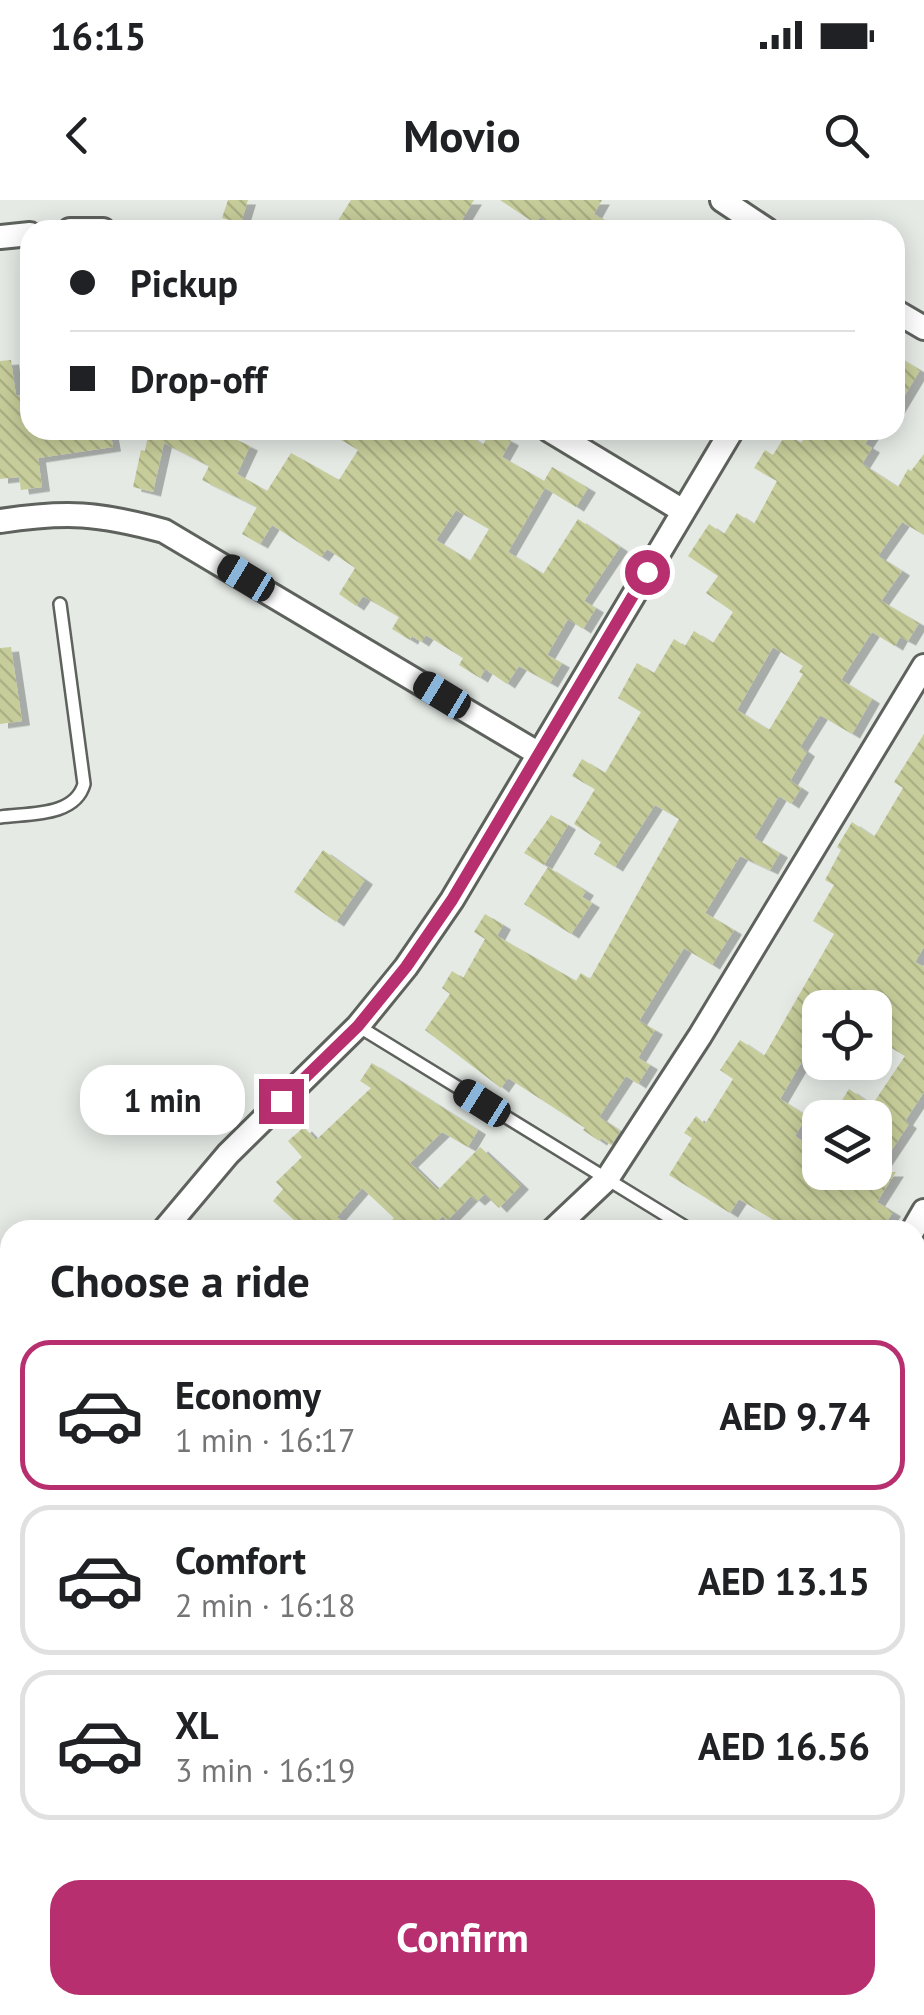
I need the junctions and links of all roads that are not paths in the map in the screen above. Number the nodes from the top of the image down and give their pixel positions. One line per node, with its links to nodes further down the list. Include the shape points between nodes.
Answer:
1 (722, 200): 2 (street)
2 (752, 220)
3 (566, 440): 5 (street)
4 (726, 440): 5 (street)
5 (683, 511): 9 (street)
6 (0, 520): 9 (street, via 54,513 110,516 164,531)
7 (60, 604): 10 (lane, via 82,792 66,807)
8 (924, 666): 12 (street)
9 (539, 754): 11 (street, via 452,900)
10 (0, 817)
11 (358, 1026): 12 (lane); 13 (street, via 228,1154)
12 (607, 1179): 14 (street); 15 (lane)
13 (172, 1220)
14 (564, 1220)
15 (674, 1220)

